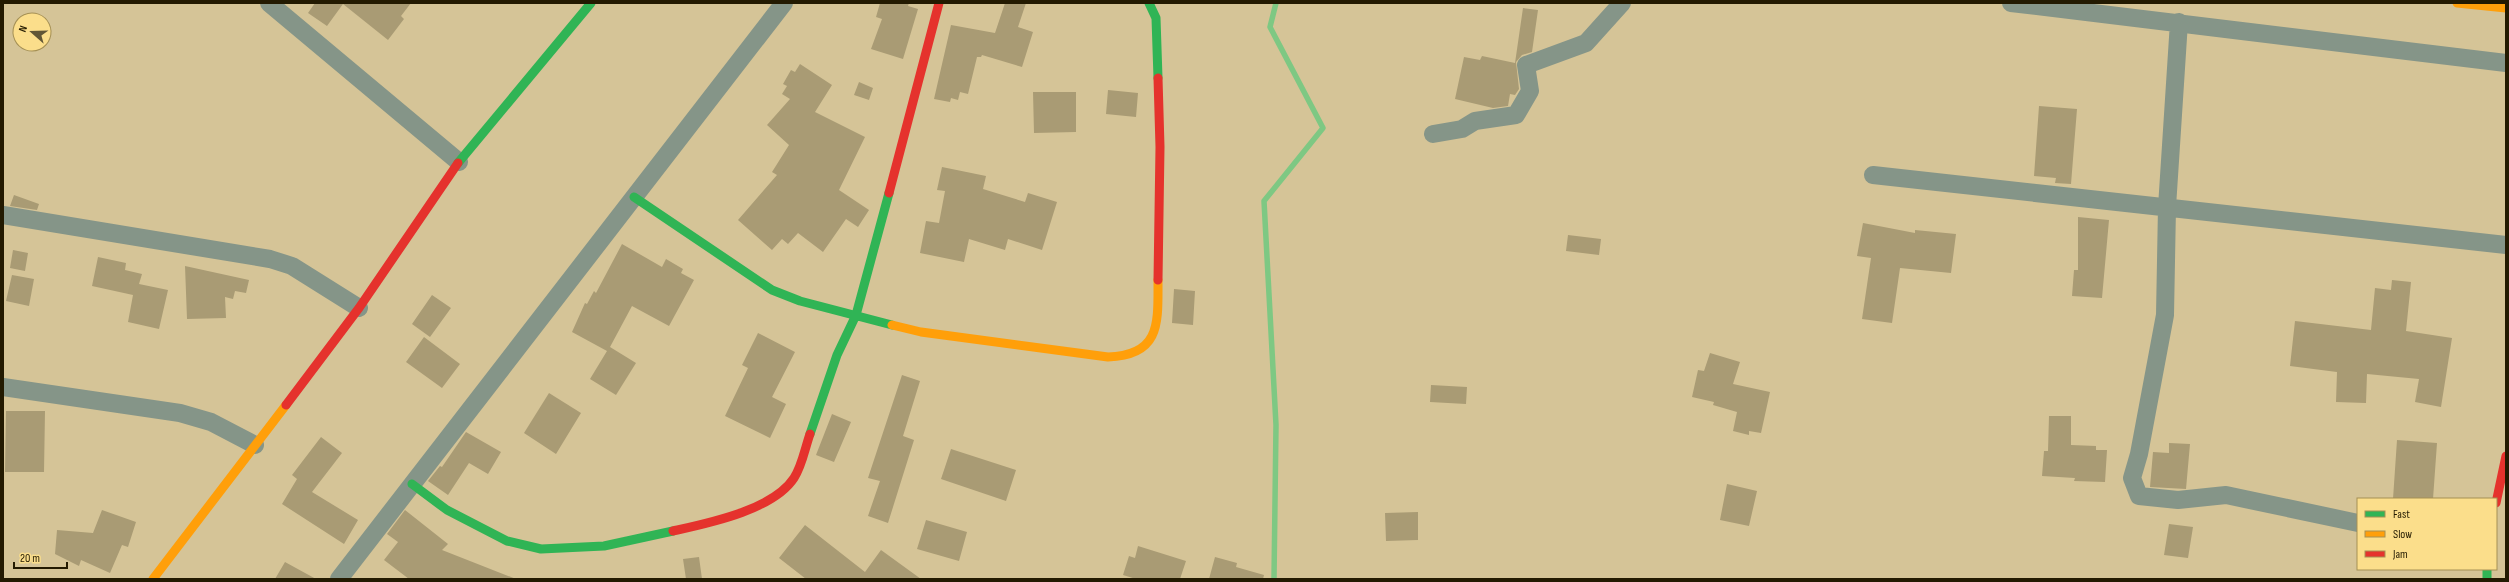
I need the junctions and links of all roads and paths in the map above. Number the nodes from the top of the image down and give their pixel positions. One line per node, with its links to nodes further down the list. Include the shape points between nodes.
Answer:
1 (269, 3): 13 (street)
2 (591, 3): 13 (street)
3 (784, 3): 15 (street)
4 (939, 3): 20 (street)
5 (1149, 3): 20 (street, via 1156,18 1160,147 1158,312 1152,337 1145,349 1129,357 1108,357 921,332)
6 (1622, 3): 12 (street, via 1586,43 1526,65 1530,91 1516,115 1475,122 1462,129)
7 (2011, 3): 10 (street)
8 (2457, 3): 9 (street)
9 (2506, 8)
10 (2179, 22): 11 (street); 16 (street)
11 (2506, 63)
12 (1433, 134)
13 (459, 162): 19 (street)
14 (1873, 175): 16 (street)
15 (634, 197): 20 (street, via 772,290 800,301); 24 (street)
16 (2167, 207): 18 (street); 26 (street, via 2165,315 2139,454 2132,478 2139,496 2178,500 2226,495)
17 (3, 215): 19 (street, via 270,259 292,266)
18 (2506, 245)
19 (359, 308): 22 (street)
20 (856, 315): 24 (street, via 837,355 795,477 784,490 770,500 710,523 604,546 541,548 507,541 447,510)
21 (3, 388): 22 (street, via 180,412 211,422)
22 (255, 445): 27 (street)
23 (2506, 456): 25 (street)
24 (412, 484): 28 (street)
25 (2497, 498)
26 (2357, 522)
27 (153, 579)
28 (339, 579)

